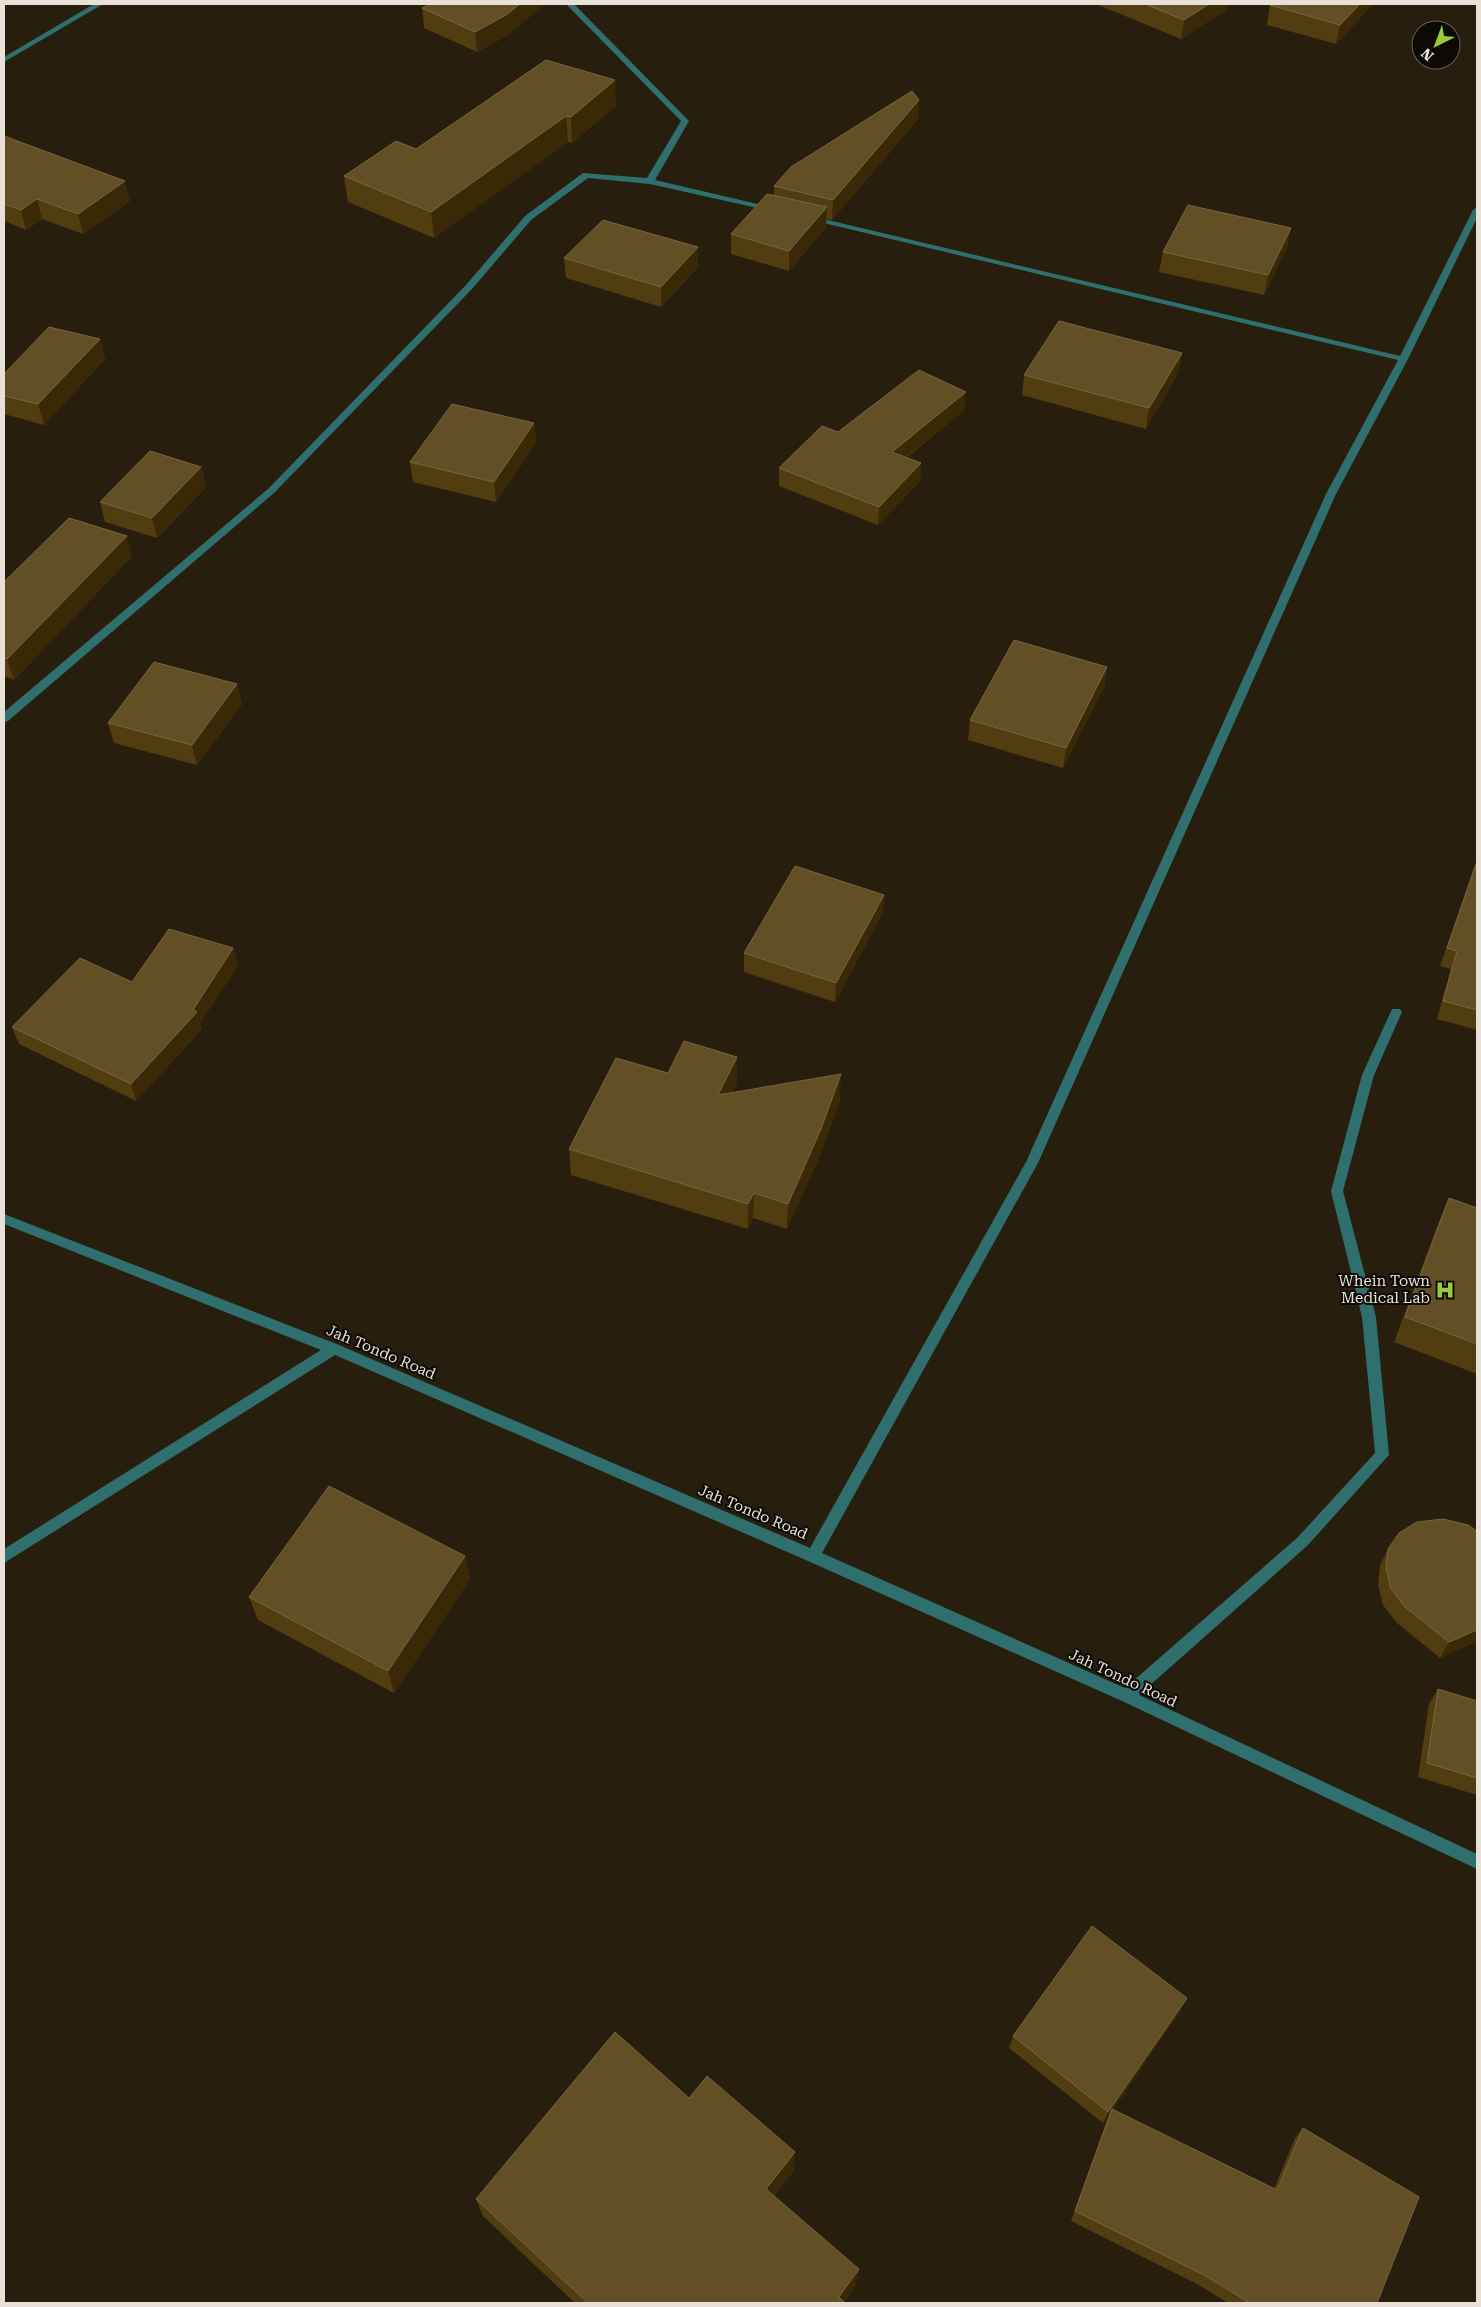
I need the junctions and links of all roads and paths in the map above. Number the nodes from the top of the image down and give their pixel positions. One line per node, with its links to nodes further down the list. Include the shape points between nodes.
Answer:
1 (99, 4): 3 (street)
2 (570, 4): 4 (street, via 685,121)
3 (4, 60)
4 (650, 181): 6 (street); 9 (street, via 586,174 528,218 469,287 271,491)
5 (1477, 210): 8 (street)
6 (786, 213)
7 (805, 218): 8 (street)
8 (1404, 359): 13 (street, via 1331,494 1032,1163)
9 (4, 718)
10 (1396, 1012): 15 (street, via 1368,1075 1337,1190 1369,1317 1382,1455 1303,1541)
11 (4, 1219): 12 (street, Jah Tondo Road)
12 (334, 1349): 13 (street, Jah Tondo Road); 14 (street)
13 (813, 1556): 15 (street, Jah Tondo Road)
14 (4, 1557)
15 (1126, 1696): 16 (street, Jah Tondo Road)
16 (1477, 1862)

